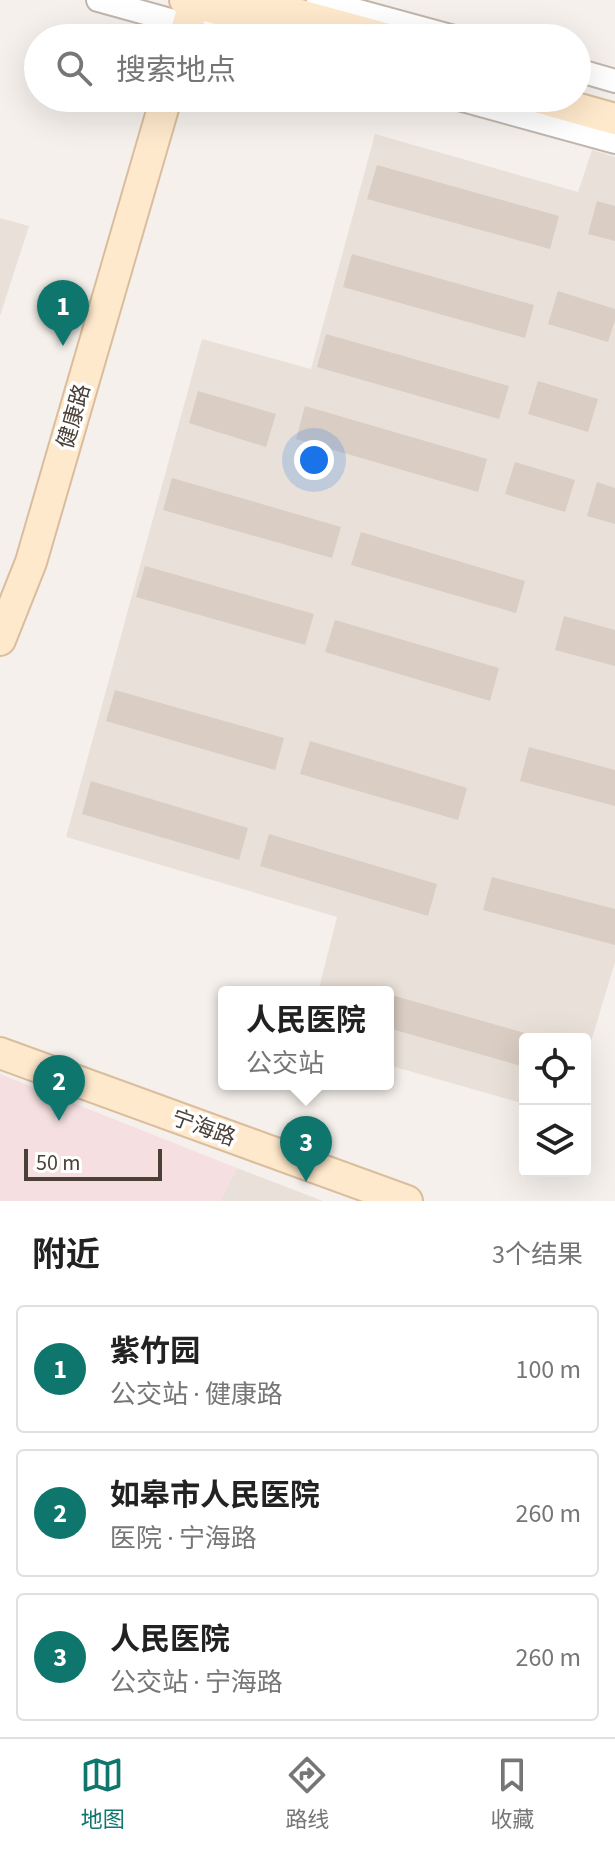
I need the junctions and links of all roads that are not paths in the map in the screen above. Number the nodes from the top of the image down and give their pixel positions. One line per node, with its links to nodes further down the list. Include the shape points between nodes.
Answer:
1 (98, 0): 4 (street)
2 (245, 0): 7 (street)
3 (318, 0): 8 (street)
4 (189, 13): 5 (street); 6 (street)
5 (209, 24)
6 (248, 24)
7 (333, 24)
8 (406, 24)
9 (591, 74): 10 (street)
10 (615, 81)
11 (591, 95): 12 (street)
12 (615, 101)
13 (162, 112): 18 (street, 健康路, via 31,562)
14 (506, 112): 17 (street)
15 (590, 112): 16 (street)
16 (615, 119)
17 (615, 142)
18 (0, 640)
19 (0, 1053): 20 (street, 宁海路)
20 (407, 1201)

